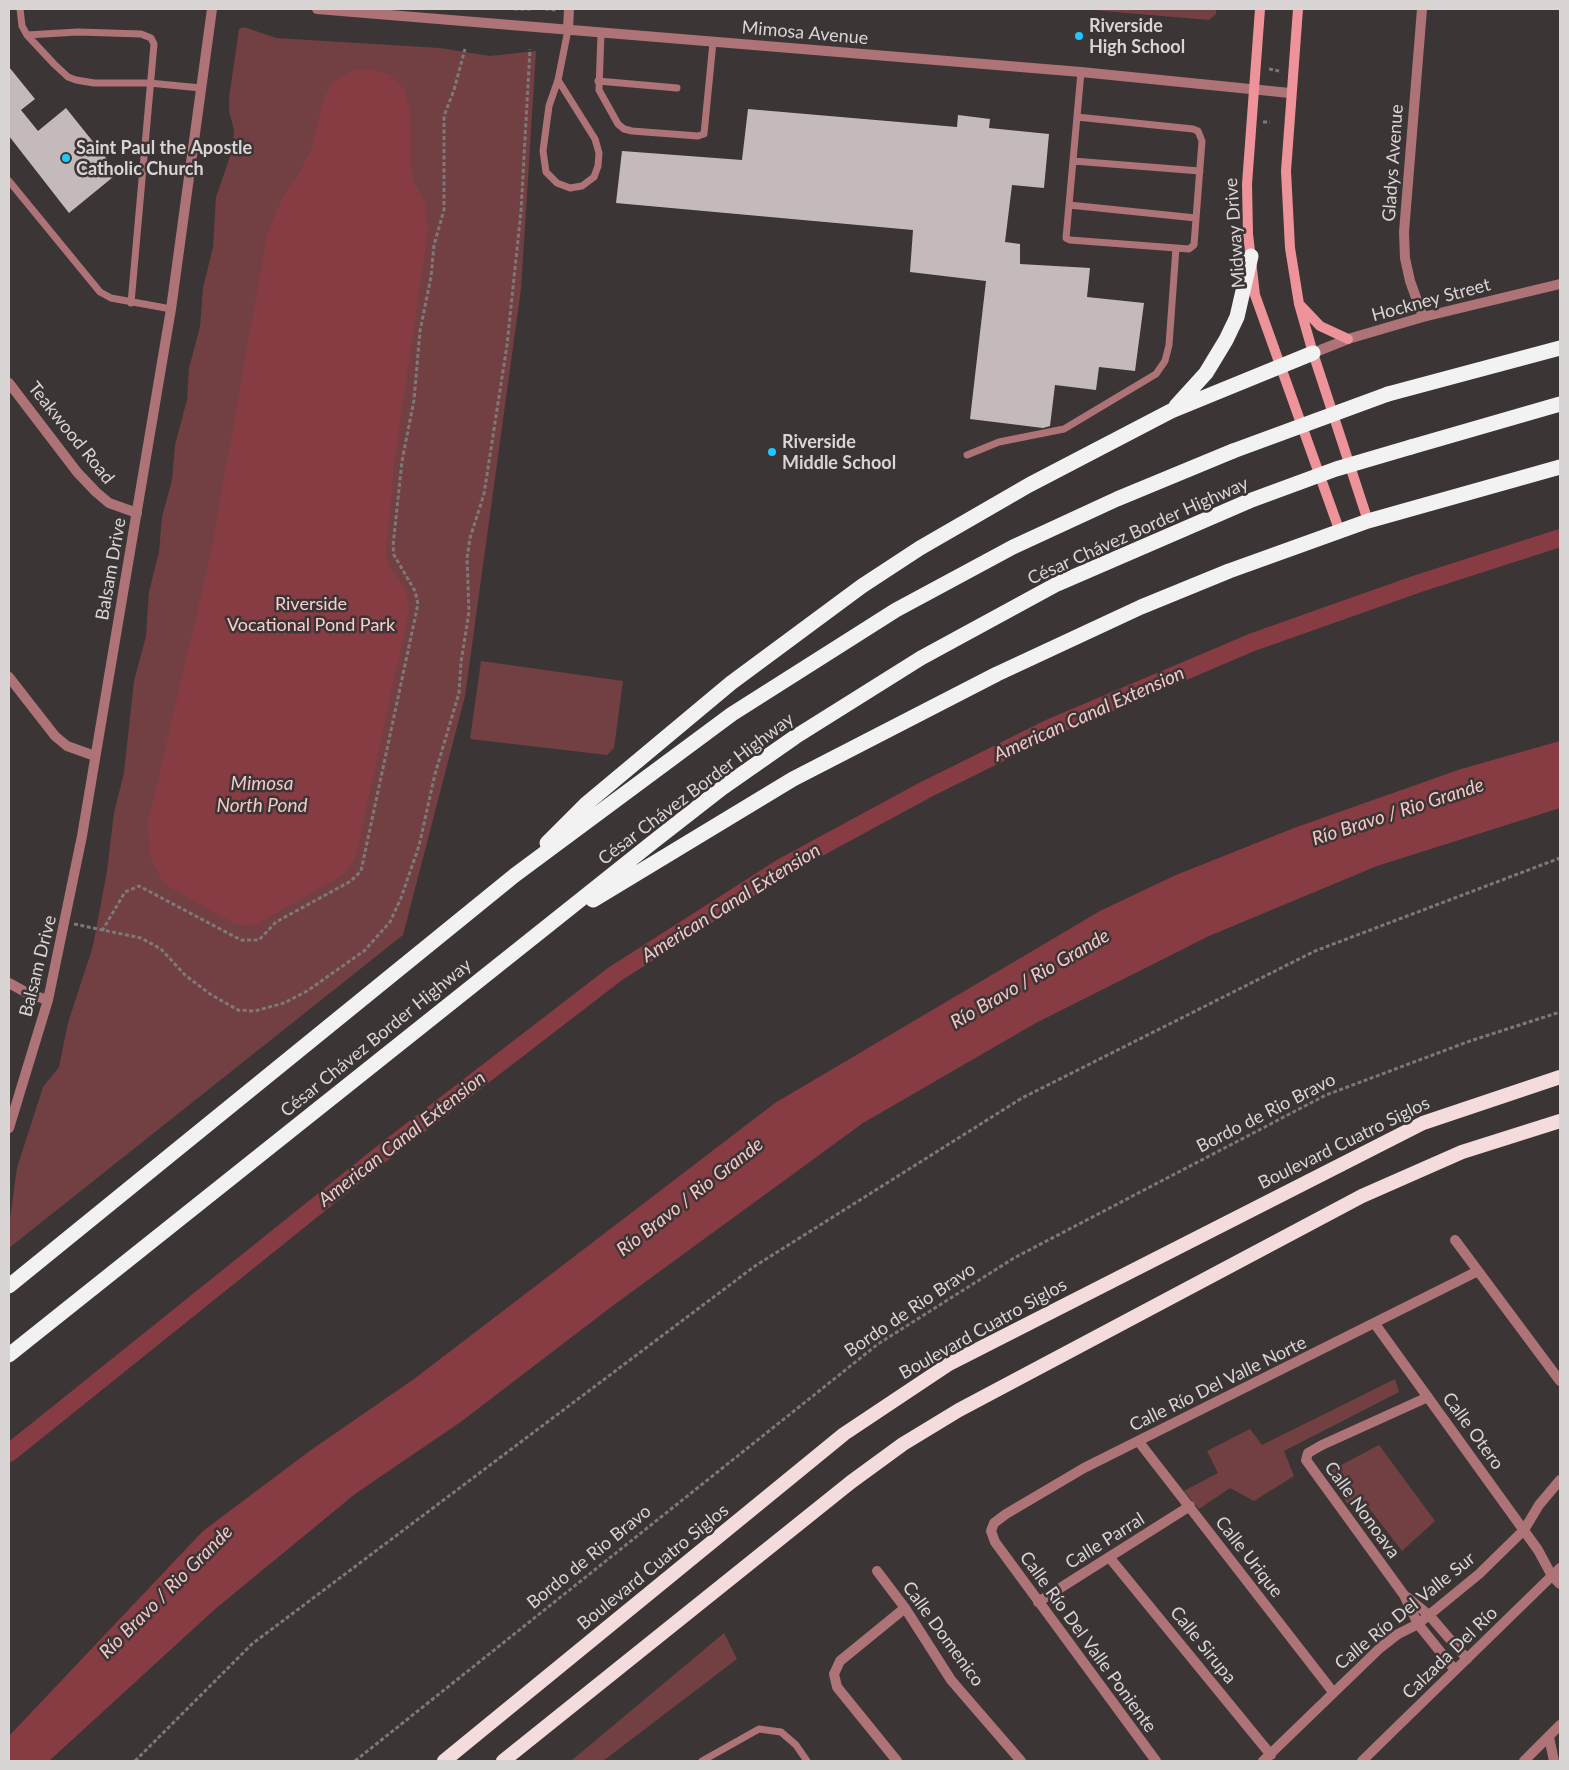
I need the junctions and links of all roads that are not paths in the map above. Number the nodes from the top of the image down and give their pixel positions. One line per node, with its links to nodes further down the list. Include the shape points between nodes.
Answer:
1 (20, 9): 10 (lane)
2 (212, 9): 16 (street, Balsam Drive)
3 (317, 9): 8 (street, Mimosa Avenue)
4 (569, 9): 8 (street)
5 (1260, 9): 18 (main road, Midway Drive)
6 (1298, 9): 19 (main road)
7 (1422, 9): 32 (street, Gladys Avenue, via 1404,232 1410,281)
8 (568, 30): 9 (street, Mimosa Avenue); 13 (lane)
9 (601, 34): 11 (street, Mimosa Avenue); 14 (lane)
10 (27, 36): 15 (lane, via 68,77 94,83); 15 (lane, via 78,32 141,34 151,38 154,44)
11 (713, 42): 12 (street, Mimosa Avenue); 14 (lane, via 704,134 624,129 599,90)
12 (1081, 72): 18 (street, Mimosa Avenue); 20 (lane)
13 (558, 80): 13 (lane, via 546,124 543,151 546,172 557,184 570,188 582,186 594,177 599,153 595,139)
14 (598, 81): 17 (lane)
15 (150, 83): 16 (lane); 29 (lane)
16 (202, 88): 31 (street, Balsam Drive)
17 (677, 88)
18 (1253, 89): 19 (street, Mimosa Avenue); 27 (main road, Midway Drive, via 1247,184)
19 (1290, 93): 30 (main road, via 1286,171 1290,248)
20 (1077, 117): 21 (lane); 22 (lane, via 1193,128 1201,135 1202,141)
21 (1073, 161): 22 (lane); 24 (lane)
22 (1200, 171): 25 (lane)
23 (9, 181): 29 (lane, via 100,292)
24 (1069, 206): 25 (lane); 26 (lane, via 1066,235 1070,240)
25 (1196, 218): 26 (lane, via 1194,245 1188,249)
26 (1176, 248): 40 (lane, via 1169,345 1161,369 1064,429 999,442)
27 (1251, 256): 36 (main road, Midway Drive, via 1255,295); 39 (highway, via 1237,317 1226,340 1206,373)
28 (1560, 284): 32 (street, Hockney Street)
29 (131, 303): 31 (lane)
30 (1299, 304): 33 (main road, via 1320,326); 35 (main road)
31 (171, 309): 42 (street, Balsam Drive)
32 (1423, 316): 33 (street, Hockney Street)
33 (1348, 339): 35 (street, Hockney Street)
34 (1560, 348): 47 (highway, César Chávez Border Highway, bridge, via 1388,394 1233,451 1013,547 896,610 732,714)
35 (1313, 354): 36 (highway); 43 (main road)
36 (1279, 366): 39 (highway); 44 (main road, Midway Drive)
37 (9, 383): 42 (street, Teakwood Road, via 96,492 108,503)
38 (1560, 404): 48 (highway, César Chávez Border Highway, bridge, via 1336,469 1249,501 1057,584 904,668 795,737 722,788)
39 (1171, 411): 47 (highway, via 1029,485 920,548 862,586 731,684 586,804)
40 (967, 455)
41 (1560, 467): 43 (highway)
42 (137, 514): 46 (street, Balsam Drive)
43 (1368, 521): 44 (highway)
44 (1340, 532): 48 (highway, via 1141,607 997,674 770,793)
45 (9, 677): 46 (street, via 55,736 67,746)
46 (95, 756): 50 (street, Balsam Drive)
47 (515, 875): 56 (highway, César Chávez Border Highway)
48 (528, 940): 58 (highway, César Chávez Border Highway)
49 (9, 983): 50 (street)
50 (48, 1000): 53 (street, Balsam Drive)
51 (1560, 1078): 81 (highway, Boulevard Cuatro Siglos, via 1423,1123 949,1364 844,1434)
52 (1560, 1121): 82 (highway, via 1462,1152 1362,1196 902,1444)
53 (9, 1128)
54 (1455, 1240): 55 (street)
55 (1478, 1271): 57 (street, Calle Río Del Valle Norte); 59 (street)
56 (9, 1286)
57 (1375, 1324): 60 (street, Calle Otero); 61 (street, Calle Río Del Valle Norte)
58 (9, 1355)
59 (1560, 1381)
60 (1428, 1398): 64 (street, Calle Otero); 70 (street, Calle Nonoava, via 1322,1445 1308,1453 1306,1460)
61 (1138, 1442): 63 (street, Calle Urique); 65 (street, Calle Río Del Valle Norte, via 1084,1468 1006,1514 992,1527)
62 (1560, 1480): 64 (street, Calle Río Del Valle Sur)
63 (1190, 1506): 66 (street, Calle Parral); 77 (street, Calle Urique)
64 (1524, 1530): 67 (street, Calle Otero, via 1543,1557); 73 (street, Calle Río Del Valle Sur, via 1479,1574)
65 (995, 1542): 71 (street, Calle Río Del Valle Poniente)
66 (1110, 1557): 71 (street, Calle Parral); 80 (street, Calle Sirupa)
67 (1558, 1570): 69 (street, Calle Otero); 75 (street, Calzada Del Río)
68 (876, 1571): 72 (street, Calle Domenico)
69 (1560, 1584)
70 (1404, 1595): 73 (street, Calle Nonoava); 74 (street, Calle Nonoava)
71 (1038, 1602): 87 (street, Calle Río Del Valle Poniente)
72 (905, 1608): 85 (street, via 840,1661 834,1674 837,1687); 86 (street, Calle Domenico, via 951,1680)
73 (1429, 1615): 74 (street, Calle Río Del Valle Sur); 75 (street, Calle Nonoava)
74 (1418, 1624): 76 (street, Calle Nonoava); 77 (street, Calle Río Del Valle Sur, via 1380,1648)
75 (1467, 1659): 76 (street, Calzada Del Río)
76 (1455, 1670): 88 (street, Calzada Del Río)
77 (1333, 1692): 80 (street, Calle Río Del Valle Sur)
78 (1560, 1725): 79 (street)
79 (1548, 1737): 89 (street); 90 (street)
80 (1267, 1758)
81 (444, 1761)
82 (504, 1761)
83 (702, 1761): 84 (lane, via 759,1729 781,1732)
84 (807, 1761)
85 (897, 1761)
86 (1021, 1761)
87 (1156, 1761)
88 (1362, 1761)
89 (1524, 1761)
90 (1554, 1761)

